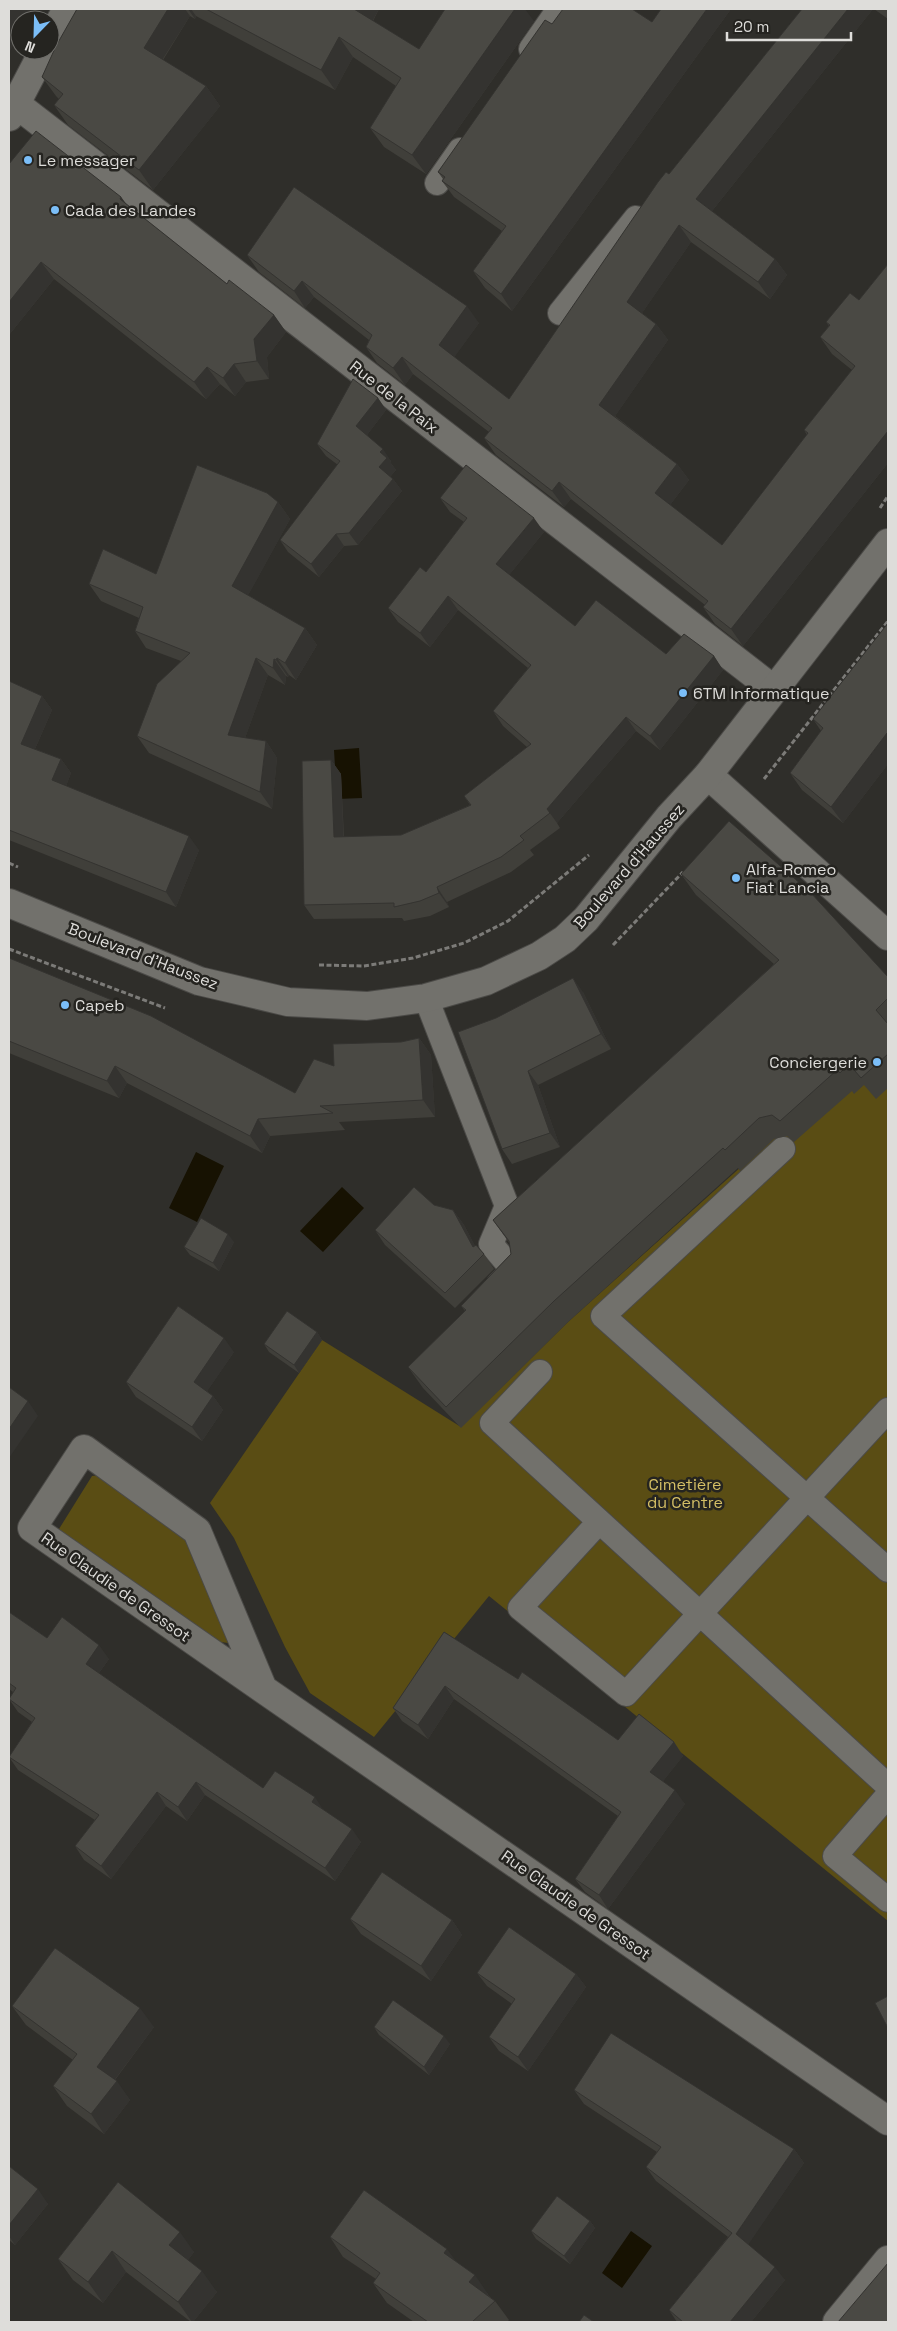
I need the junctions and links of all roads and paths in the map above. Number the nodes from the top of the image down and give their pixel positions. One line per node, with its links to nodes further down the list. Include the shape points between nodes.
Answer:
1 (67, 9): 3 (street)
2 (559, 9): 5 (lane)
3 (60, 22)
4 (39, 60): 6 (street)
5 (520, 64)
6 (12, 110): 15 (street, Rue de la Paix)
7 (470, 136): 8 (lane)
8 (436, 183)
9 (652, 199): 10 (lane)
10 (560, 313)
11 (888, 496): 12 (path)
12 (876, 512)
13 (888, 543): 15 (street, Boulevard d'Haussez)
14 (888, 621): 17 (path)
15 (773, 689): 16 (street, Boulevard d'Haussez)
16 (708, 775): 17 (street); 27 (street, Boulevard d'Haussez, via 586,919 565,939 539,956 486,981)
17 (744, 805): 23 (street)
18 (592, 853): 26 (path, via 508,921 464,943 414,958 364,966)
19 (9, 863): 21 (path)
20 (689, 867): 24 (path)
21 (27, 870)
22 (9, 903): 27 (street, Boulevard d'Haussez, via 199,981 288,1002 367,1006)
23 (888, 936)
24 (609, 947)
25 (9, 949): 28 (path)
26 (314, 965)
27 (426, 998): 30 (lane, via 507,1206 491,1244 513,1270)
28 (172, 1011)
29 (783, 1149): 33 (lane, via 603,1316)
30 (485, 1298)
31 (540, 1372): 34 (lane, via 492,1424)
32 (888, 1410): 33 (lane)
33 (807, 1498): 35 (lane); 36 (lane)
34 (599, 1522): 36 (lane); 36 (lane, via 520,1608 626,1694)
35 (888, 1570)
36 (700, 1614): 38 (lane)
37 (263, 1689): 37 (street, Rue Claudie de Gressot, via 197,1531 84,1449 32,1528); 41 (street, Rue Claudie de Gressot)
38 (888, 1786)
39 (888, 1795): 40 (lane, via 835,1856)
40 (888, 1900)
41 (888, 2121)
42 (888, 2260): 43 (street)
43 (837, 2322)

